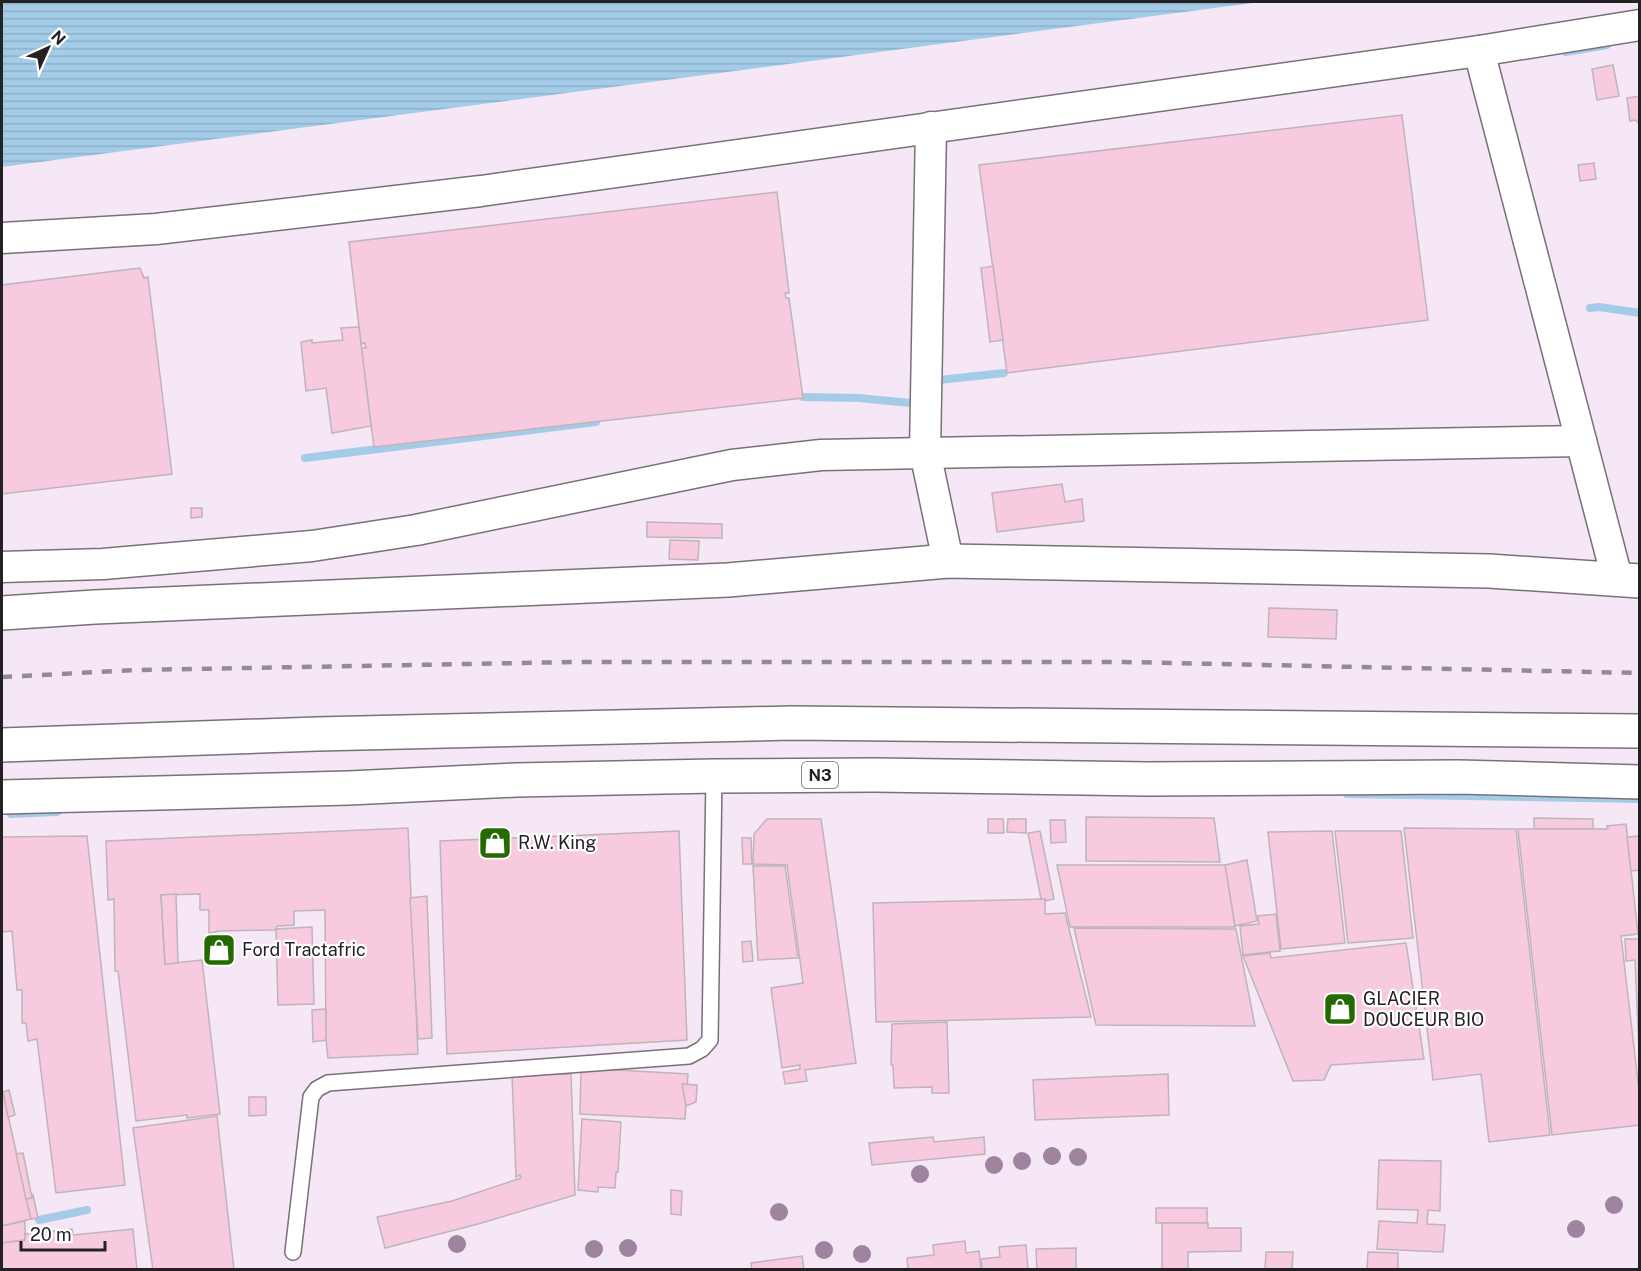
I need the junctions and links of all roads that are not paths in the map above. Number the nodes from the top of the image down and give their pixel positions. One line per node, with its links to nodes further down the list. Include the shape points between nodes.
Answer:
1 (1640, 25): 2 (street)
2 (1479, 51): 3 (street); 5 (street)
3 (931, 127): 4 (street, via 481,191 156,229); 6 (street)
4 (2, 238)
5 (1581, 441): 6 (street); 9 (street)
6 (925, 452): 7 (street); 8 (street, via 821,455 732,465 416,530 312,546 103,564)
7 (948, 561): 9 (main road, via 1490,571); 10 (main road, via 728,580)
8 (2, 567)
9 (1628, 579)
10 (2, 613)
11 (1640, 731): 12 (main road, via 791,723)
12 (2, 745)
13 (714, 776): 14 (main road, N3, via 1458,777); 15 (main road, N3); 16 (lane, via 710,1040 689,1056 327,1083 311,1097)
14 (1640, 782)
15 (2, 797)
16 (293, 1252)

